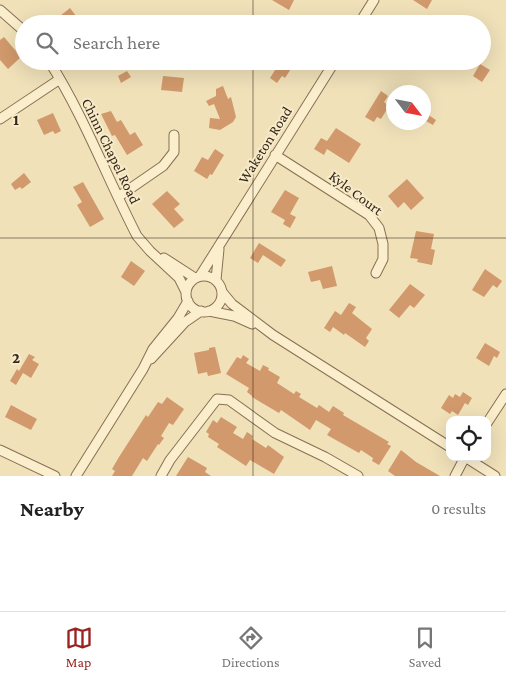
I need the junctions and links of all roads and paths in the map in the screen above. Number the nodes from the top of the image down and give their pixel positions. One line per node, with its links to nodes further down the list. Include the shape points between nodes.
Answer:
1 (374, 0): 3 (street)
2 (0, 10): 4 (street)
3 (365, 15)
4 (15, 23)
5 (54, 70): 7 (street, Chinn Chapel Road)
6 (329, 70): 10 (street, Waketon Road)
7 (60, 79): 8 (street); 11 (street, Chinn Chapel Road)
8 (0, 118)
9 (174, 135): 11 (street, via 174,152 164,166)
10 (275, 155): 12 (street, Waketon Road); 14 (street, Kyle Court, via 361,210 380,228 383,259)
11 (118, 197): 13 (street, Chinn Chapel Road, via 137,236)
12 (220, 244): 15 (street, Waketon Road); 16 (street, Waketon Road)
13 (150, 251): 15 (street, Chinn Chapel Road); 18 (street, Chinn Chapel Road, via 179,278)
14 (376, 273)
15 (198, 277): 16 (street, via 208,276); 18 (street, via 189,284)
16 (216, 280): 17 (street)
17 (222, 292): 19 (street, via 219,304); 20 (street, via 232,304)
18 (187, 297): 19 (street, via 193,308); 21 (street, via 178,318 153,349)
19 (205, 311): 20 (street, via 234,316); 21 (street, via 185,322)
20 (273, 335): 24 (street)
21 (143, 369): 29 (street)
22 (506, 394): 23 (street)
23 (491, 417)
24 (446, 444)
25 (0, 450): 28 (street)
26 (463, 461): 32 (street)
27 (471, 461): 33 (street)
28 (55, 476)
29 (76, 476)
30 (161, 476): 31 (street, via 217,399 228,400 275,433)
31 (357, 476)
32 (455, 476)
33 (495, 476)

